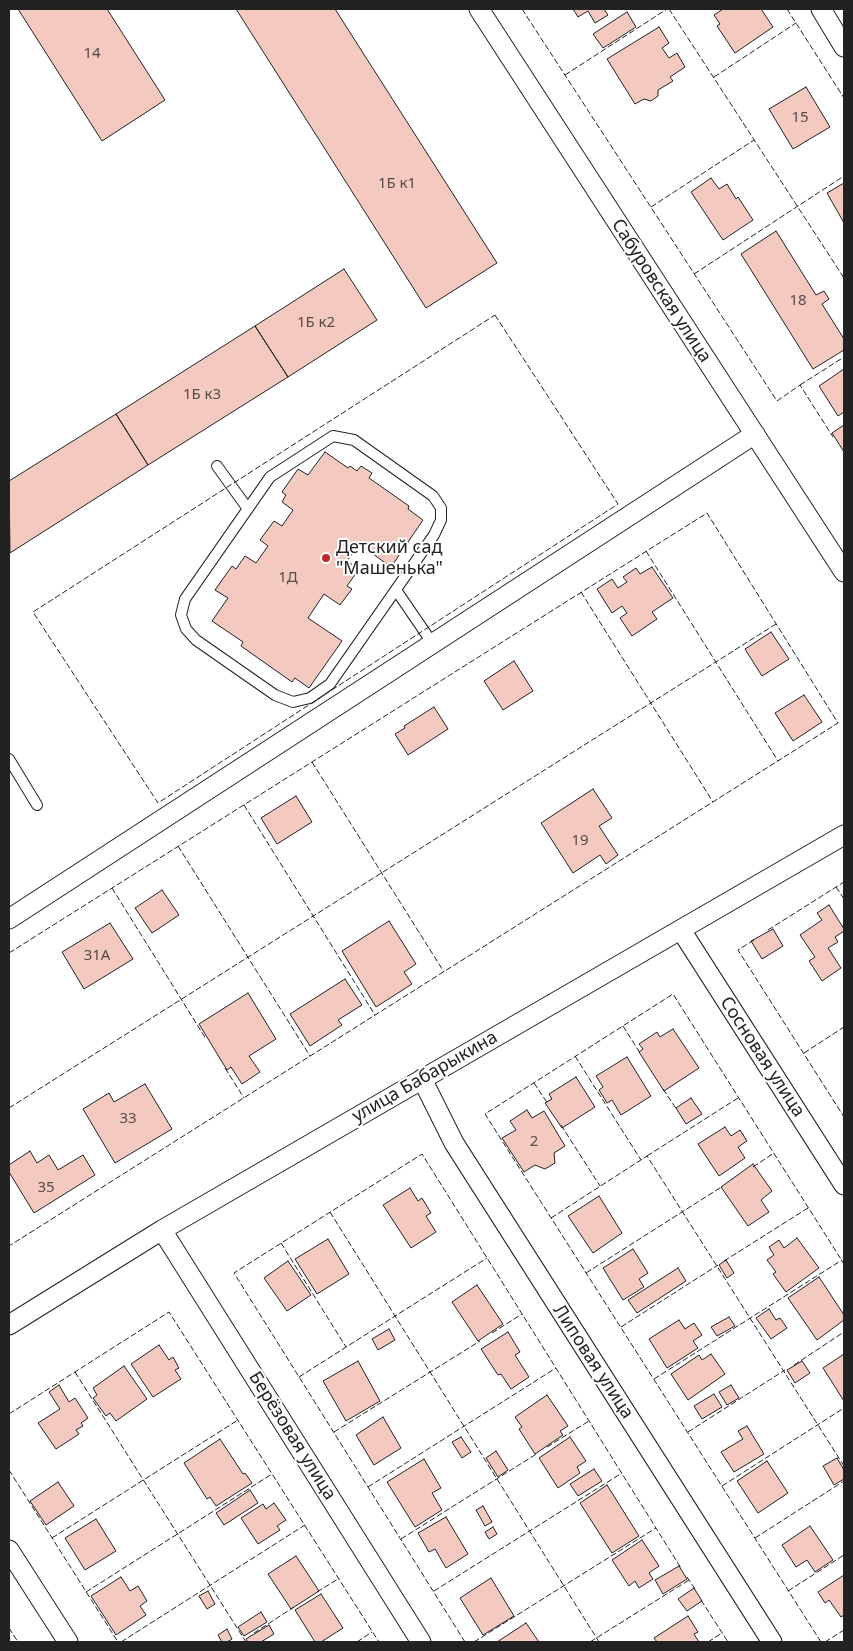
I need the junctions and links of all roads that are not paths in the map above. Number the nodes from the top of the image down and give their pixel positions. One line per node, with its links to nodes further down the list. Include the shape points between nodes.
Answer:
1 (479, 9): 4 (street, Сабуровская улица)
2 (821, 9): 3 (street)
3 (844, 47)
4 (755, 434): 7 (street, Сабуровская улица); 9 (street)
5 (217, 466): 6 (lane)
6 (248, 509): 8 (lane, via 270,477 333,436 354,440 433,496 441,508 434,535); 8 (lane, via 185,599 181,615 186,629 196,640 275,695 293,702 310,698 330,684)
7 (844, 572)
8 (396, 590): 9 (lane)
9 (433, 644): 13 (street)
10 (9, 759): 11 (lane)
11 (37, 805)
12 (844, 834): 14 (street, улица Бабарыкина)
13 (9, 919)
14 (681, 930): 15 (street, улица Бабарыкина); 16 (street, Сосновая улица)
15 (422, 1079): 17 (street, улица Бабарыкина); 22 (street, Липовая улица, via 454,1143)
16 (844, 1185)
17 (162, 1230): 18 (street, улица Бабарыкина); 21 (street, Берёзовая улица)
18 (9, 1325)
19 (9, 1550): 20 (street)
20 (68, 1642)
21 (421, 1642)
22 (772, 1642)

